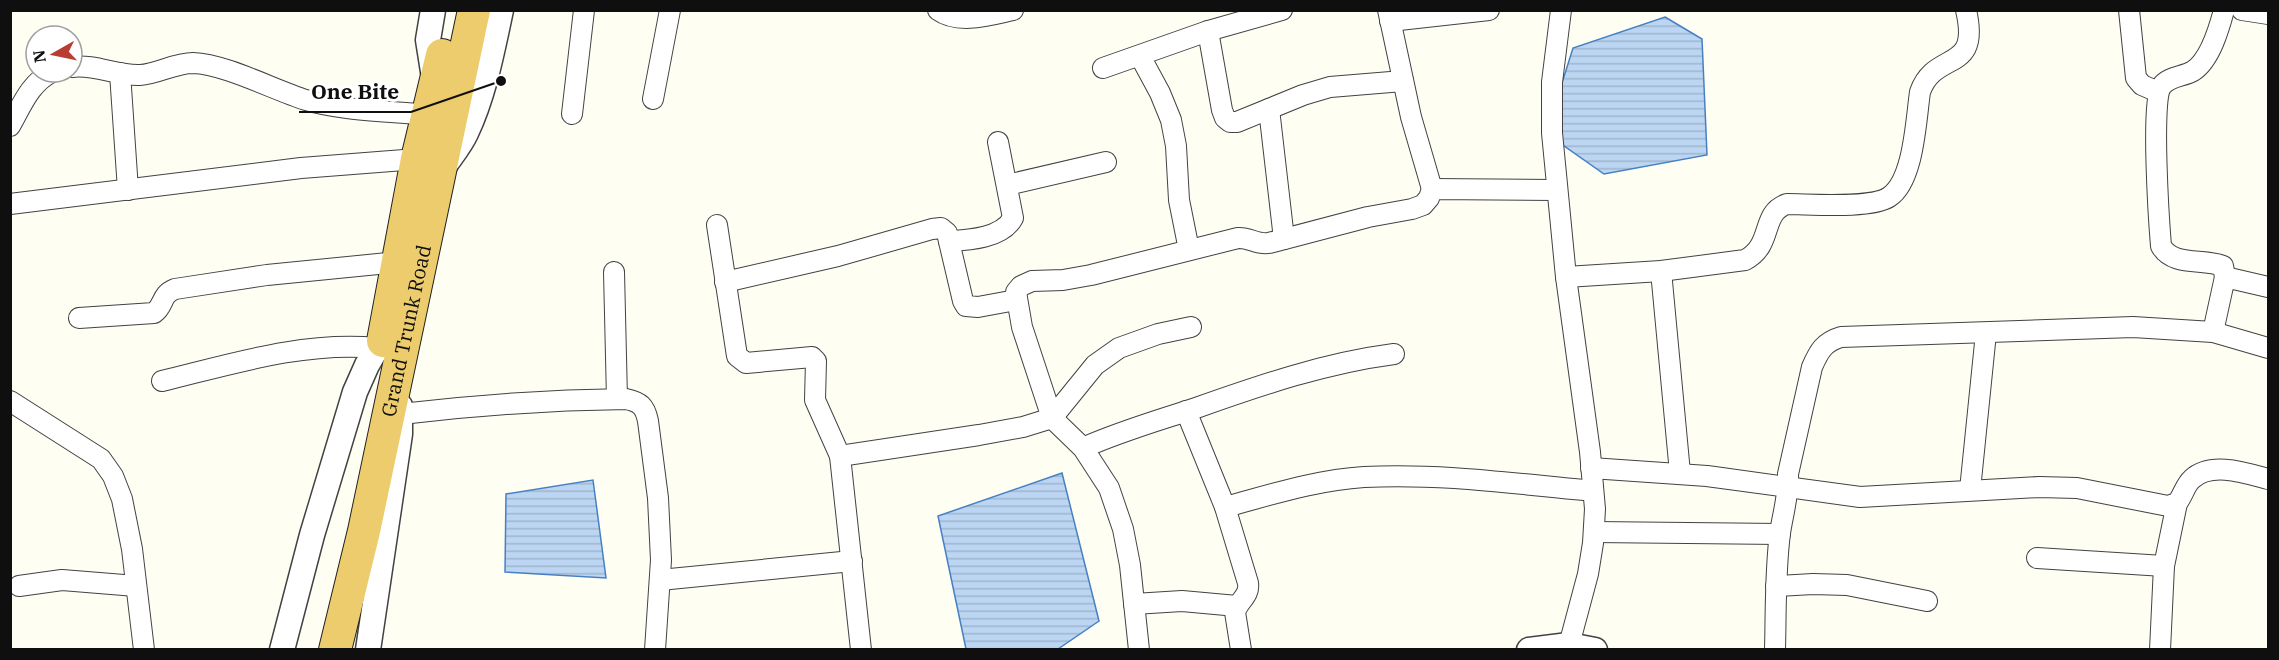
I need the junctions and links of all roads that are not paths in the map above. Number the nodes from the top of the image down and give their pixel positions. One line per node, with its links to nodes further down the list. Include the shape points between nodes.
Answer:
1 (432, 10): 27 (street, via 428,40)
2 (451, 10): 27 (highway, Grand Trunk Road)
3 (474, 10): 33 (highway, Grand Trunk Road)
4 (501, 10): 33 (street, via 477,106 465,135)
5 (584, 10): 29 (street)
6 (670, 10): 26 (street)
7 (938, 10): 8 (street, via 959,17)
8 (1013, 10)
9 (1282, 10): 18 (street)
10 (1489, 10): 17 (street)
11 (1561, 10): 37 (street, via 1552,82)
12 (1966, 10): 44 (street, via 1971,28 1969,44 1963,53 1923,81 1909,164 1900,186 1889,197 1874,203 1787,204 1771,215 1756,255 1745,260)
13 (2129, 10): 25 (street, via 2136,78 2142,86)
14 (2224, 10): 25 (street, via 2199,65 2165,82)
15 (2242, 10): 16 (street)
16 (2268, 14)
17 (1389, 16): 23 (street)
18 (1216, 23): 19 (street); 28 (street, via 1225,118 1237,122)
19 (1140, 56): 21 (street); 42 (street, via 1171,120 1181,211)
20 (84, 65): 22 (street)
21 (1103, 68)
22 (120, 73): 27 (street, via 141,75 193,63 212,65 308,100); 36 (street)
23 (1403, 81): 28 (street, via 1329,87); 35 (street)
24 (36, 84): 30 (street)
25 (2158, 92): 47 (street, via 2161,246 2174,258 2223,266)
26 (653, 99)
27 (432, 100): 33 (highway, Grand Trunk Road)
28 (1269, 109): 40 (street)
29 (572, 114)
30 (10, 126)
31 (998, 142): 34 (street)
32 (1106, 162): 34 (street)
33 (428, 166): 36 (street, via 301,168); 43 (highway, Grand Trunk Road); 58 (highway, Grand Trunk Road)
34 (1007, 185): 41 (street, via 1013,218 1009,226 972,240)
35 (1432, 189): 37 (street); 40 (street, via 1423,205)
36 (128, 190): 38 (street)
37 (1557, 190): 46 (street)
38 (10, 204)
39 (717, 225): 48 (street)
40 (1284, 239): 42 (street, via 1263,244 1245,237)
41 (949, 241): 48 (street, via 941,228 932,229); 50 (street, via 966,306)
42 (1190, 250): 50 (street, via 1091,275 1032,281 1021,285)
43 (398, 261): 51 (street, via 176,289 164,297 154,313); 55 (highway, Grand Trunk Road)
44 (1661, 271): 46 (street); 68 (street)
45 (614, 272): 60 (street)
46 (1566, 277): 67 (street)
47 (2225, 277): 49 (street); 53 (street)
48 (725, 282): 66 (street, via 741,361 812,357 816,361 815,400)
49 (2268, 287)
50 (1016, 300): 64 (street)
51 (79, 318)
52 (1191, 327): 64 (street, via 1119,348 1095,366)
53 (2213, 332): 54 (street, via 2133,327); 56 (street)
54 (1986, 333): 70 (street, via 1841,337 1829,341 1812,367 1788,474); 71 (street)
55 (380, 342): 59 (street, via 287,352); 89 (street, via 355,392); 90 (highway, Grand Trunk Road)
56 (2268, 348)
57 (1395, 354): 62 (street, via 1283,377)
58 (397, 380): 63 (street); 91 (highway, Grand Trunk Road)
59 (162, 381)
60 (617, 399): 63 (street, via 480,405); 80 (street, via 638,402 646,410 658,498)
61 (10, 401): 82 (street, via 101,459 113,476 122,499)
62 (1186, 411): 65 (street, via 1124,430); 74 (street)
63 (401, 414): 92 (street)
64 (1052, 418): 65 (street); 66 (street, via 990,433)
65 (1083, 448): 85 (street, via 1108,488 1123,529)
66 (840, 456): 78 (street)
67 (1591, 468): 68 (street); 72 (street)
68 (1680, 473): 70 (street)
69 (2268, 479): 73 (street, via 2244,472 2200,473 2190,481)
70 (1789, 486): 71 (street, via 1860,496); 76 (street)
71 (1970, 490): 73 (street, via 2077,488 2168,506)
72 (1593, 491): 74 (street, via 1453,478 1363,477 1313,484); 75 (street)
73 (2177, 503): 79 (street)
74 (1224, 507): 86 (street, via 1249,590)
75 (1594, 532): 76 (street); 87 (street, via 1588,574)
76 (1780, 534): 83 (street)
77 (2037, 558): 79 (street)
78 (852, 561): 80 (street); 94 (street)
79 (2164, 566): 100 (street)
80 (660, 579): 93 (street)
81 (19, 586): 82 (street, via 62,580)
82 (136, 586): 88 (street)
83 (1776, 586): 84 (street, via 1847,585); 99 (street)
84 (1927, 601)
85 (1134, 604): 86 (street, via 1182,601); 95 (street)
86 (1237, 606): 96 (street)
87 (1569, 645): 97 (street); 98 (street)
88 (144, 650)
89 (282, 650)
90 (314, 650)
91 (335, 650)
92 (368, 650)
93 (656, 650)
94 (861, 650)
95 (1139, 650)
96 (1241, 650)
97 (1529, 650)
98 (1595, 650)
99 (1775, 650)
100 (2160, 650)

